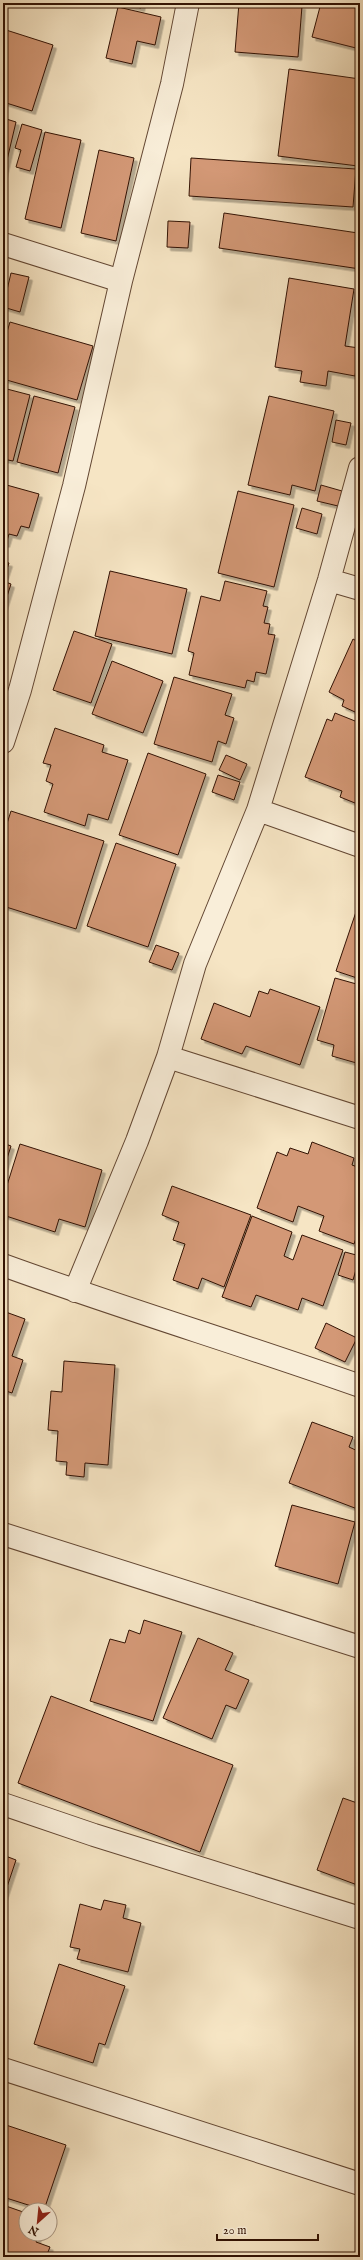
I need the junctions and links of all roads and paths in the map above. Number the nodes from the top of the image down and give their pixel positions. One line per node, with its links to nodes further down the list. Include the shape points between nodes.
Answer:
1 (188, 3): 3 (street, via 172,84)
2 (3, 244): 3 (street)
3 (121, 281): 7 (street, via 74,486 20,690)
4 (360, 468): 5 (street)
5 (329, 580): 6 (street); 8 (street)
6 (360, 589)
7 (3, 742)
8 (258, 810): 9 (street); 10 (street, via 195,964)
9 (360, 846)
10 (168, 1058): 11 (street); 13 (street)
11 (360, 1118)
12 (3, 1265): 13 (street)
13 (75, 1291): 14 (street)
14 (360, 1386)
15 (3, 1534): 16 (street)
16 (360, 1647)
17 (3, 1804): 18 (street)
18 (360, 1918)
19 (3, 2069): 20 (street)
20 (360, 2184)

